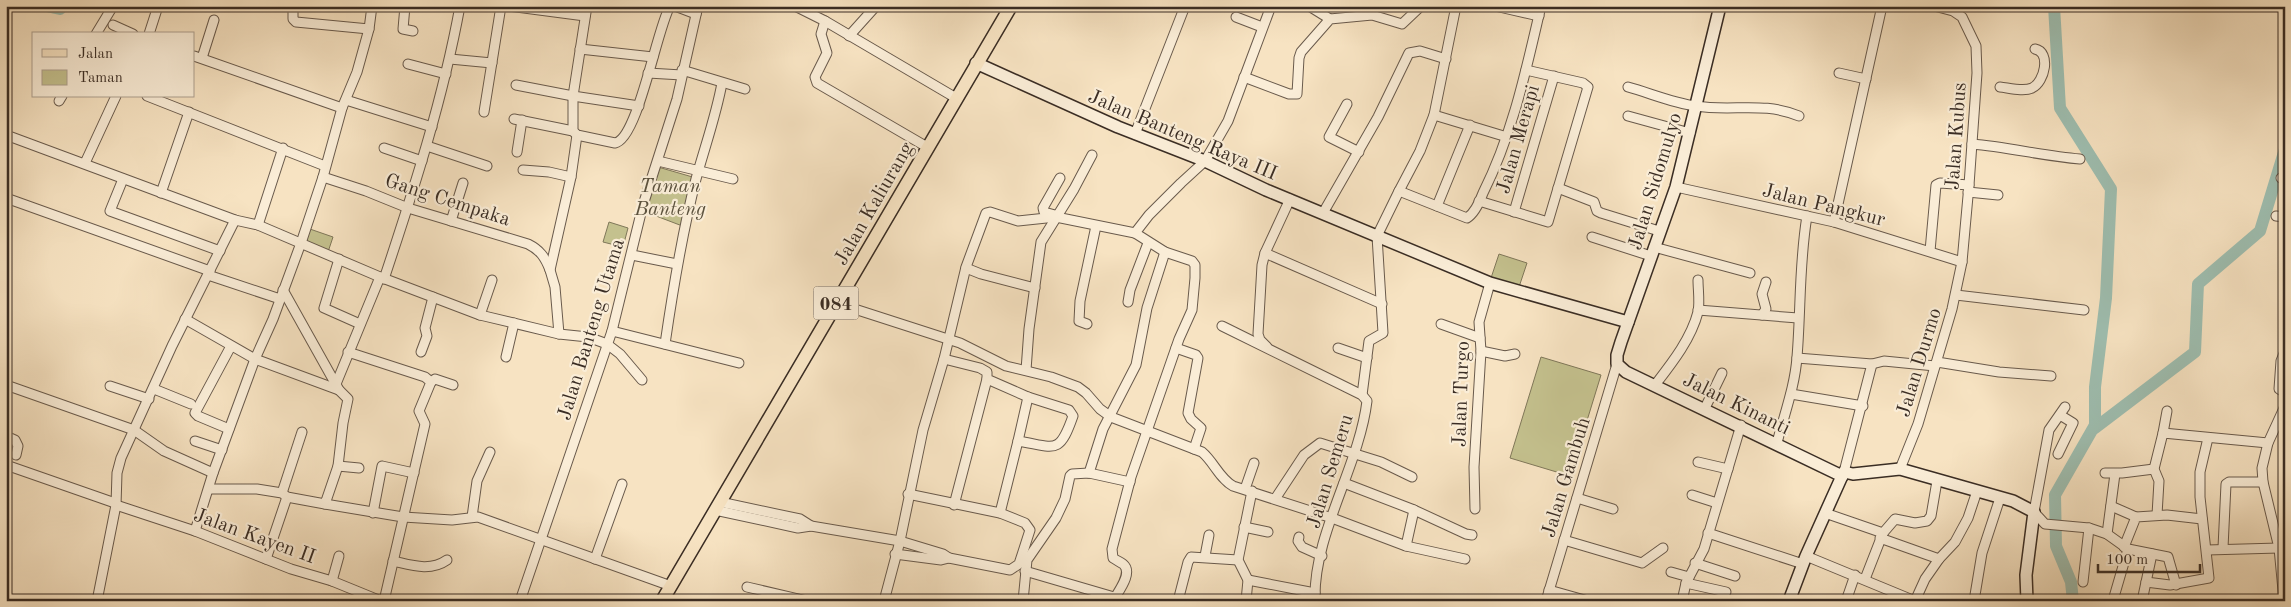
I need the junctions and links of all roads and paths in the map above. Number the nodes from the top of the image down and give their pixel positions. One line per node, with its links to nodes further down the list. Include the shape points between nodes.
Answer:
1 (113, 6): 36 (street)
2 (158, 6): 38 (street)
3 (293, 6): 34 (street, via 296,22)
4 (372, 6): 34 (street)
5 (405, 6): 35 (street, via 403,28)
6 (501, 6): 48 (street)
7 (508, 6): 26 (street)
8 (587, 6): 26 (street)
9 (670, 6): 43 (street)
10 (675, 6): 25 (street)
11 (876, 6): 39 (street)
12 (1011, 6): 46 (main road, Jalan Kaliurang / 084)
13 (1185, 6): 81 (street)
14 (1271, 6): 33 (street)
15 (1421, 6): 29 (street, via 1402,24 1372,15)
16 (1456, 6): 45 (street)
17 (1494, 6): 27 (street)
18 (1541, 6): 27 (street)
19 (1720, 6): 71 (street, Jalan Sidomulyo)
20 (1882, 6): 56 (street)
21 (1934, 6): 59 (street, Jalan Kubus, via 1962,17 1976,46)
22 (456, 7): 44 (street)
23 (796, 7): 31 (street)
24 (1314, 8): 29 (street)
25 (697, 10): 50 (street, Jalan Banteng Utama)
26 (585, 16): 40 (street)
27 (1539, 16): 49 (street)
28 (1236, 17): 33 (street)
29 (1330, 19): 55 (street, via 1301,52 1297,94)
30 (214, 20): 42 (street)
31 (825, 21): 39 (street); 86 (street, via 821,34 828,53 815,76 817,83)
32 (113, 25): 37 (street)
33 (1262, 27): 55 (street)
34 (369, 28): 68 (street)
35 (413, 31)
36 (97, 32)
37 (129, 32)
38 (150, 32)
39 (849, 36): 67 (street)
40 (580, 49): 43 (street); 64 (street)
41 (2035, 49): 62 (street, via 2042,51 2044,56 2043,76 2038,84 2028,89)
42 (198, 57): 68 (street)
43 (653, 57): 51 (street)
44 (450, 59): 48 (street); 53 (street)
45 (1446, 59): 74 (street); 90 (street, via 1420,51 1409,53)
46 (976, 63): 67 (main road, Jalan Kaliurang / 084); 81 (street, Jalan Banteng Raya III)
47 (408, 64): 53 (street)
48 (492, 64): 73 (street)
49 (1526, 70): 54 (street); 83 (street)
50 (682, 72): 51 (street); 57 (street); 94 (street, Jalan Banteng Utama)
51 (648, 73): 70 (street)
52 (1839, 73): 56 (street)
53 (446, 74): 78 (street)
54 (1554, 76): 108 (street, via 1588,87); 118 (street, Jalan Merapi)
55 (1244, 77): 95 (street, via 1228,121)
56 (1866, 79): 124 (street)
57 (722, 83): 63 (street); 100 (street)
58 (516, 85): 64 (street)
59 (1976, 85): 60 (street); 84 (street, Jalan Kubus)
60 (1987, 86)
61 (1628, 87): 71 (street)
62 (2000, 87)
63 (745, 89)
64 (573, 96): 70 (street); 79 (street)
65 (115, 98): 96 (street)
66 (152, 98): 72 (street)
67 (956, 98): 86 (main road, Jalan Kaliurang / 084)
68 (344, 104): 78 (street); 97 (street)
69 (1347, 104): 90 (street, via 1329,137)
70 (639, 106): 79 (street, via 624,138 618,143)
71 (1696, 106): 76 (street, via 1761,106); 80 (street, Jalan Sidomulyo)
72 (189, 112): 87 (street); 111 (street)
73 (484, 112)
74 (1434, 115): 77 (street); 110 (street, via 1420,151)
75 (1628, 116): 80 (street)
76 (1799, 116)
77 (1470, 125): 83 (street); 116 (street)
78 (432, 127): 85 (street)
79 (575, 133): 89 (street, via 518,120); 102 (street)
80 (1690, 133): 107 (street, Jalan Sidomulyo)
81 (1135, 134): 95 (street, Jalan Banteng Raya III)
82 (6, 135): 96 (street)
83 (1507, 137): 115 (street)
84 (1972, 144): 92 (street); 109 (street, Jalan Kubus)
85 (427, 146): 93 (street); 98 (street)
86 (927, 147): 156 (main road, Jalan Kaliurang / 084)
87 (283, 148): 97 (street); 125 (street)
88 (384, 148): 93 (street)
89 (517, 152)
90 (1360, 152): 119 (street)
91 (1092, 156): 120 (street)
92 (2080, 158)
93 (422, 161): 117 (street)
94 (658, 161): 100 (street); 138 (street, Jalan Banteng Utama)
95 (1205, 162): 114 (street, Jalan Banteng Raya III); 128 (street, via 1155,209)
96 (85, 164): 103 (street)
97 (325, 166): 101 (street)
98 (487, 166)
99 (523, 170): 102 (street)
100 (699, 171): 105 (street); 141 (street)
101 (323, 177): 117 (street, Gang Cempaka); 132 (street)
102 (571, 177): 143 (street)
103 (123, 178): 111 (street); 133 (street, via 110,211)
104 (1060, 178): 120 (street, via 1043,208 1046,213)
105 (733, 179)
106 (463, 183): 123 (street)
107 (1676, 187): 121 (street, Jalan Pangkur); 127 (street, Jalan Sidomulyo)
108 (1558, 188): 118 (street, via 1548,222); 127 (street, via 1594,202 1600,214)
109 (1969, 188): 112 (street); 135 (street, via 1936,185); 140 (street, Jalan Kubus)
110 (1399, 190): 116 (street); 129 (street)
111 (161, 193): 122 (street)
112 (1998, 195)
113 (6, 198): 145 (street)
114 (1288, 198): 119 (street, Jalan Banteng Raya III); 137 (street)
115 (1479, 201): 116 (street, via 1467,218); 118 (street)
116 (1437, 206)
117 (408, 208): 123 (street, Gang Cempaka); 146 (street)
118 (1514, 212)
119 (1323, 213): 129 (street, Jalan Banteng Raya III)
120 (1057, 216): 126 (street); 142 (street, via 1022,221 986,213); 151 (street, via 1041,242)
121 (1807, 216): 124 (street, Jalan Pangkur); 162 (street)
122 (234, 220): 125 (street); 133 (street)
123 (451, 221): 143 (street, Gang Cempaka, via 537,248)
124 (1834, 222): 135 (street, Jalan Pangkur)
125 (258, 225): 132 (street)
126 (1096, 226): 128 (street); 167 (street, via 1080,301 1079,321)
127 (1659, 232): 134 (street, Jalan Sidomulyo)
128 (1135, 234): 131 (street)
129 (1377, 236): 150 (street, Jalan Banteng Raya III); 157 (street)
130 (1592, 237): 134 (street)
131 (1148, 242): 136 (street); 155 (street)
132 (301, 243): 139 (street); 152 (street)
133 (220, 251): 145 (street)
134 (1653, 251): 144 (street); 164 (street, Jalan Sidomulyo)
135 (1930, 251): 140 (street, Jalan Pangkur)
136 (1165, 252): 177 (street, via 1195,265 1192,310); 218 (street, via 1147,308 1136,365)
137 (1265, 253): 157 (street); 179 (street, via 1258,334)
138 (632, 255): 141 (street); 170 (street, Jalan Banteng Utama)
139 (339, 259): 146 (street); 166 (street, via 324,308)
140 (1962, 262): 153 (street, Jalan Durmo)
141 (677, 264): 175 (street)
142 (966, 268): 151 (street); 173 (street)
143 (550, 270): 171 (street, via 555,287)
144 (1750, 272)
145 (209, 273): 152 (street); 163 (street)
146 (382, 278): 154 (street); 166 (street)
147 (492, 280): 160 (street)
148 (1698, 280): 158 (street)
149 (1766, 282): 161 (street, via 1762,294 1766,310)
150 (1490, 283): 164 (street, Jalan Banteng Raya III); 172 (street, Jalan Turgo, via 1479,322)
151 (1035, 288): 194 (street)
152 (281, 294): 188 (street); 204 (street)
153 (1956, 295): 159 (street); 193 (street, Jalan Durmo)
154 (433, 297): 160 (street); 183 (street)
155 (1128, 302)
156 (836, 303): 173 (street); 270 (main road, Jalan Kaliurang / 084)
157 (1382, 304): 186 (street, via 1383,333 1370,339)
158 (1698, 310): 161 (street); 202 (street, via 1694,325 1675,359)
159 (2084, 310)
160 (480, 315): 165 (street)
161 (1762, 315): 162 (street)
162 (1798, 318): 187 (street)
163 (185, 319): 176 (street); 205 (street)
164 (1628, 322): 191 (street, Jalan Sidomulyo)
165 (514, 323): 171 (street); 185 (street)
166 (360, 324): 182 (street)
167 (1087, 324)
168 (1441, 324): 172 (street)
169 (1222, 326): 179 (street, Jalan Semeru)
170 (612, 330): 174 (street, Jalan Banteng Utama); 175 (street)
171 (559, 334): 174 (street, via 588,337)
172 (1480, 338): 180 (street, Jalan Turgo)
173 (949, 339): 189 (street); 194 (street, via 996,362)
174 (607, 344): 198 (street); 295 (street, Jalan Banteng Utama)
175 (665, 344): 190 (street)
176 (231, 346): 188 (street); 220 (street, via 195,413)
177 (1176, 348): 222 (street); 231 (street, via 1198,358 1188,410 1191,419 1201,428)
178 (1338, 348): 186 (street)
179 (1269, 350): 208 (street, Jalan Semeru)
180 (1481, 351): 184 (street, via 1505,356); 273 (street, Jalan Turgo, via 1474,467)
181 (2285, 351): 206 (street, via 2279,389)
182 (348, 352): 199 (street, via 426,377); 204 (street)
183 (421, 352)
184 (1515, 354)
185 (506, 357)
186 (1367, 358): 208 (street)
187 (1797, 358): 192 (street); 207 (street)
188 (255, 359): 204 (street); 220 (street)
189 (944, 359): 197 (street, via 980,368 987,372); 260 (street)
190 (739, 363)
191 (1617, 364): 202 (street, Jalan Kinanti, via 1626,372); 263 (street, Jalan Gambuh)
192 (1872, 364): 193 (street, via 1884,361); 212 (street)
193 (1936, 364): 196 (street); 244 (street, Jalan Durmo)
194 (1026, 370): 218 (street, via 1078,387)
195 (1722, 373): 215 (street)
196 (2051, 376)
197 (987, 379): 210 (street); 269 (street)
198 (642, 380)
199 (431, 382): 201 (street, via 435,379); 246 (street, via 419,411 426,424)
200 (6, 385): 221 (street)
201 (453, 385)
202 (1655, 385): 215 (street, Jalan Kinanti)
203 (110, 386): 209 (street)
204 (337, 387): 240 (street, via 348,399)
205 (154, 389): 209 (street); 211 (street)
206 (2285, 393)
207 (1791, 394): 212 (street); 229 (street)
208 (1362, 395): 234 (street, Jalan Semeru, via 1367,402)
209 (149, 398): 221 (street)
210 (1028, 398): 228 (street); 228 (street, via 1069,410 1073,416 1065,439 1058,445 1052,447)
211 (191, 404)
212 (1863, 406): 249 (street)
213 (2285, 406): 230 (street)
214 (2066, 407): 217 (street)
215 (1705, 408): 219 (street, Jalan Kinanti)
216 (2167, 411): 224 (street)
217 (2060, 415): 235 (street, via 2074,423); 276 (street, via 2051,427)
218 (1111, 417): 222 (street); 247 (street, via 1103,429)
219 (1740, 425): 229 (street, Jalan Kinanti); 243 (street)
220 (229, 429): 232 (street)
221 (134, 430): 245 (street, via 164,451); 267 (street, via 117,473)
222 (1148, 431): 231 (street); 253 (street)
223 (302, 432): 261 (street)
224 (2163, 433): 226 (street); 242 (street)
225 (6, 436): 236 (street, via 15,440 18,446)
226 (2208, 438): 230 (street); 284 (street, via 2200,472)
227 (195, 441): 232 (street)
228 (1018, 441): 277 (street)
229 (1777, 443): 249 (street, Jalan Kinanti)
230 (2268, 443): 254 (street, via 2262,468)
231 (1194, 449): 258 (street, via 1209,458 1227,482)
232 (222, 450): 245 (street)
233 (490, 452): 281 (street, via 477,481)
234 (1354, 453): 251 (street); 255 (street, Jalan Semeru); 265 (street, via 1318,443 1304,455)
235 (2058, 454)
236 (16, 455)
237 (1698, 462): 243 (street)
238 (1254, 463): 258 (street)
239 (6, 465): 267 (street, Jalan Kayen II)
240 (338, 466): 241 (street); 268 (street)
241 (359, 468)
242 (2154, 468): 250 (street); 279 (street, via 2159,481)
243 (1728, 469): 266 (street)
244 (1900, 469): 249 (street); 252 (street)
245 (213, 473): 257 (street)
246 (414, 473): 275 (street, via 382,466); 280 (street)
247 (1089, 473): 253 (street); 319 (street, via 1070,476 1059,511 1027,560)
248 (2105, 473): 250 (street)
249 (1843, 474): 278 (street)
250 (2115, 474): 271 (street)
251 (1412, 477)
252 (1937, 481): 259 (street); 293 (street, via 1931,516 1927,521 1915,523 1894,518)
253 (1130, 482): 336 (street, via 1112,549 1113,558 1126,570)
254 (2263, 482): 301 (street, via 2226,484); 302 (street)
255 (1344, 483): 274 (street); 283 (street, Jalan Semeru)
256 (622, 484): 311 (street)
257 (209, 488): 261 (street, via 257,489); 287 (street)
258 (1249, 490): 265 (street); 285 (street)
259 (1977, 491): 264 (street); 313 (street, via 1955,542)
260 (908, 494): 269 (street); 297 (street)
261 (284, 495): 268 (street); 310 (street)
262 (1692, 495): 266 (street)
263 (1577, 498): 272 (street); 296 (street, Jalan Gambuh)
264 (2000, 498): 276 (street, via 2019,503); 352 (street, via 1982,553)
265 (1275, 499): 283 (street)
266 (1717, 503): 289 (street)
267 (115, 504): 287 (street, Jalan Kayen II); 337 (street)
268 (325, 504): 275 (street)
269 (954, 505): 277 (street)
270 (718, 506): 297 (street, via 800,519 811,526); 330 (main road, Jalan Kaliurang / 084)
271 (2111, 506): 282 (street); 290 (street)
272 (1612, 508)
273 (1475, 509)
274 (1414, 510): 292 (street); 298 (street)
275 (373, 512): 280 (street)
276 (2034, 512): 286 (street, via 2042,523); 353 (street, via 2026,575)
277 (1000, 513): 309 (street, via 1030,528 1017,567 1005,570)
278 (1825, 513): 293 (street); 316 (street)
279 (2157, 515): 282 (street); 284 (street)
280 (403, 517): 281 (street, via 452,520); 317 (street)
281 (472, 517): 295 (street)
282 (2136, 517): 300 (street)
283 (1332, 518): 298 (street); 308 (street, Jalan Semeru)
284 (2202, 519): 303 (street)
285 (1244, 527): 288 (street); 315 (street)
286 (2089, 528): 290 (street); 327 (street)
287 (195, 531): 310 (street, Jalan Kayen II)
288 (1268, 532)
289 (1708, 533): 316 (street); 318 (street, via 1704,549)
290 (2107, 534): 300 (street)
291 (1209, 535): 307 (street)
292 (1472, 535)
293 (1882, 536): 313 (street); 323 (street)
294 (1299, 537): 308 (street, via 1302,547)
295 (541, 539): 311 (street); 339 (street, Jalan Banteng Utama)
296 (1564, 540): 299 (street, via 1642,563); 332 (street, Jalan Gambuh)
297 (900, 541): 304 (street); 309 (street)
298 (1406, 546): 312 (street)
299 (1663, 548)
300 (2126, 548): 305 (street); 335 (street)
301 (2223, 548): 302 (street); 303 (street)
302 (2279, 548): 355 (street)
303 (2207, 550): 329 (street, via 2208,579)
304 (895, 554): 309 (street, via 941,560); 342 (street)
305 (2152, 554): 328 (street); 329 (street, via 2168,557)
306 (339, 556): 326 (street)
307 (1205, 556): 315 (street); 344 (street, via 1193,556 1189,560)
308 (1322, 556): 334 (street, Jalan Semeru)
309 (949, 558)
310 (266, 559): 326 (street, Jalan Kayen II)
311 (595, 559): 330 (street)
312 (1465, 559)
313 (1939, 559): 351 (street)
314 (447, 560): 317 (street, via 426,567)
315 (1238, 560): 324 (street)
316 (1805, 560): 321 (street); 349 (street)
317 (393, 561): 338 (street)
318 (1695, 563): 322 (street); 325 (street)
319 (1025, 571): 336 (street); 343 (street)
320 (1671, 572): 325 (street)
321 (1855, 575): 323 (street); 350 (street)
322 (1735, 576)
323 (1865, 579): 351 (street)
324 (1248, 580): 334 (street); 345 (street)
325 (1688, 580): 333 (street); 348 (street)
326 (332, 581): 338 (street, Jalan Kayen II)
327 (2083, 582)
328 (2146, 582): 329 (street); 354 (street)
329 (2176, 584)
330 (671, 586): 340 (main road, Jalan Kaliurang / 084)
331 (746, 587): 341 (street)
332 (1549, 590): 346 (street, Jalan Gambuh); 347 (street)
333 (1726, 592)
334 (1315, 597)
335 (2114, 597)
336 (1114, 599)
337 (97, 601)
338 (382, 601)
339 (520, 601)
340 (662, 601)
341 (807, 601)
342 (884, 601)
343 (1022, 601)
344 (1178, 601)
345 (1246, 601)
346 (1546, 601)
347 (1588, 601)
348 (1682, 601)
349 (1790, 601)
350 (1846, 601)
351 (1915, 601)
352 (1974, 601)
353 (2027, 601)
354 (2142, 601)
355 (2284, 601)

